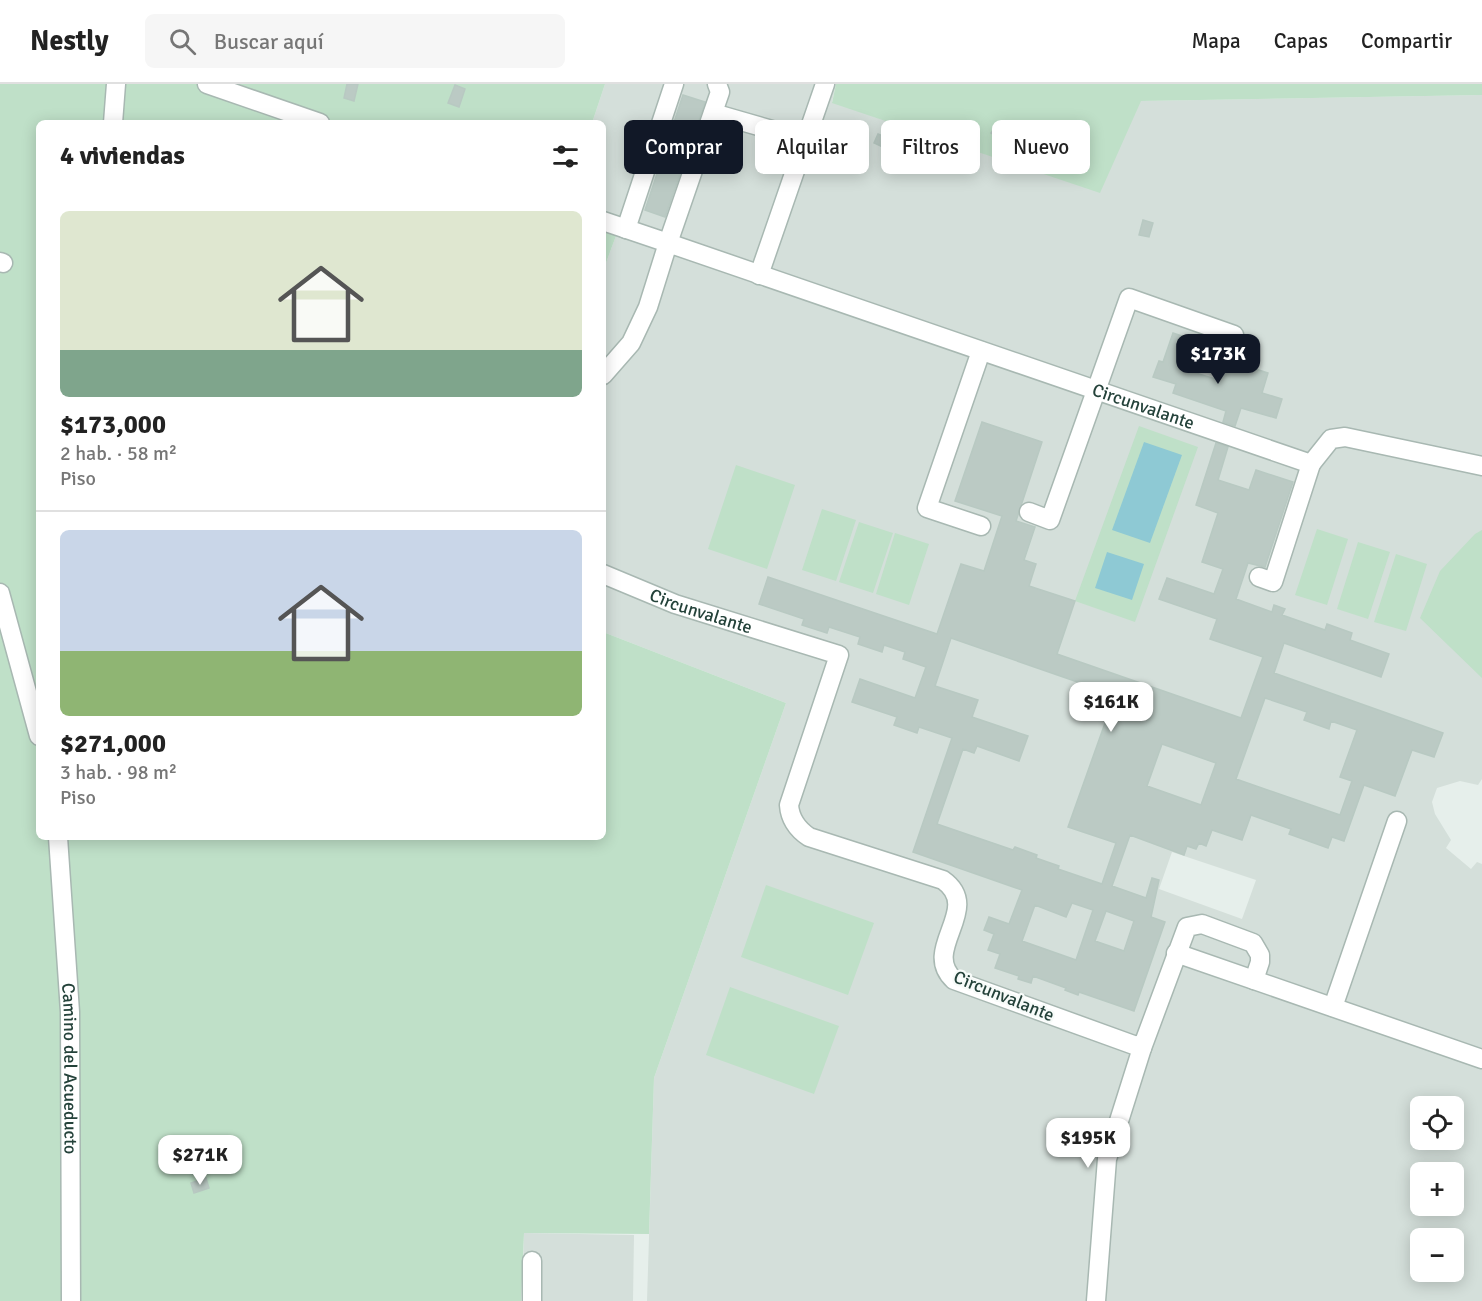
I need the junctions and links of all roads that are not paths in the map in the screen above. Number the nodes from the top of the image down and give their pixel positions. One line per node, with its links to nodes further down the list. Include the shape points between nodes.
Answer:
1 (116, 84): 7 (street)
2 (207, 84): 8 (street)
3 (674, 84): 13 (street)
4 (717, 84): 6 (street, via 720,92)
5 (825, 84): 9 (street)
6 (713, 113): 10 (street); 14 (street)
7 (112, 120)
8 (311, 120)
9 (813, 120)
10 (755, 125)
11 (795, 174): 15 (street)
12 (606, 222): 13 (street, Circunvalante)
13 (626, 229): 14 (street, Circunvalante)
14 (668, 243): 15 (street, Circunvalante); 18 (street, via 648,307 631,343)
15 (759, 275): 17 (street, Circunvalante)
16 (1234, 334): 19 (street, via 1129,298)
17 (981, 351): 19 (street, Circunvalante); 23 (street, via 927,508)
18 (606, 372)
19 (1096, 390): 20 (street, Circunvalante); 22 (street, via 1050,520)
20 (1311, 464): 21 (street, via 1331,439 1345,437); 25 (street, via 1273,582)
21 (1482, 466)
22 (1029, 512)
23 (981, 526)
24 (606, 575): 33 (street, Circunvalante, via 675,604 839,655 789,805 789,814 800,831 943,880 953,887 958,898 957,911 942,962 954,980)
25 (1258, 577)
26 (0, 593): 27 (street)
27 (36, 725)
28 (1397, 821): 32 (street)
29 (58, 840): 36 (street, Camino del Acueducto, via 70,1012)
30 (1176, 953): 31 (street); 31 (street, via 1187,927 1202,924 1253,943 1260,955); 33 (street)
31 (1254, 980): 32 (street)
32 (1333, 1007): 34 (street)
33 (1142, 1048): 38 (street, via 1107,1159)
34 (1482, 1059)
35 (532, 1262): 37 (street)
36 (71, 1301)
37 (532, 1301)
38 (1096, 1301)

